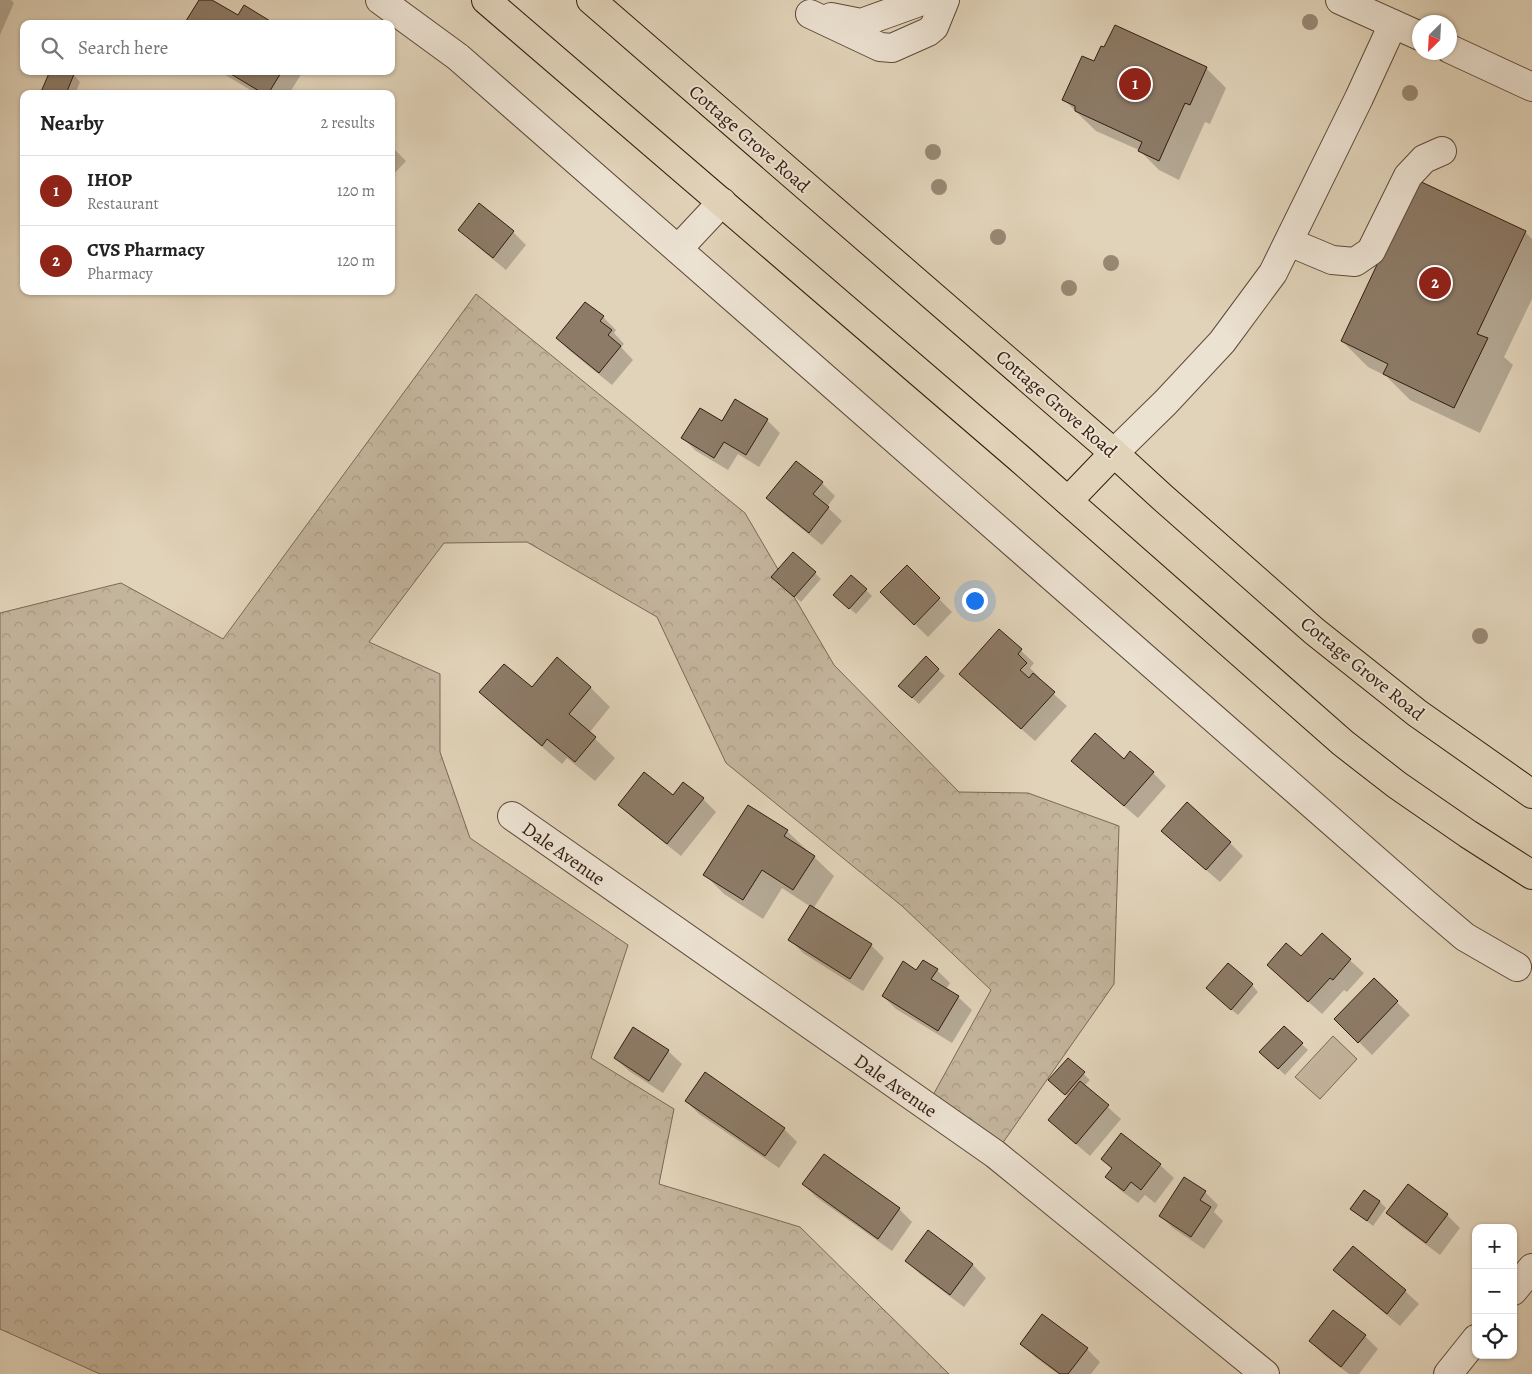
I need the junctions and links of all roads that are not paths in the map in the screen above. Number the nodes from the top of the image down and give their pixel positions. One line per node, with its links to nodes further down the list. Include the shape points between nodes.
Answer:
1 (380, 0): 14 (street, via 458,58)
2 (486, 0): 12 (main road)
3 (591, 0): 15 (main road, Cottage Grove Road)
4 (925, 0): 5 (street, via 861,23 810,14 880,47 892,48 934,27)
5 (946, 0)
6 (1340, 0): 7 (street)
7 (1393, 24): 8 (street); 13 (street)
8 (1412, 32)
9 (1457, 52): 10 (street)
10 (1532, 87)
11 (1442, 151): 13 (street, via 1424,159 1408,176 1371,251 1356,262 1332,260)
12 (722, 202): 14 (street); 16 (main road)
13 (1288, 242): 15 (street, via 1273,273 1222,342)
14 (678, 249): 20 (street, via 1426,904 1465,937)
15 (1114, 453): 16 (main road); 17 (main road, Cottage Grove Road, via 1314,631 1417,713)
16 (1068, 500): 19 (main road, via 1343,743 1397,785)
17 (1532, 794)
18 (512, 816): 24 (street, Dale Avenue, via 995,1154)
19 (1532, 875)
20 (1517, 967)
21 (1532, 1268): 22 (street)
22 (1517, 1286)
23 (1472, 1344): 25 (street)
24 (1265, 1374)
25 (1448, 1374)

